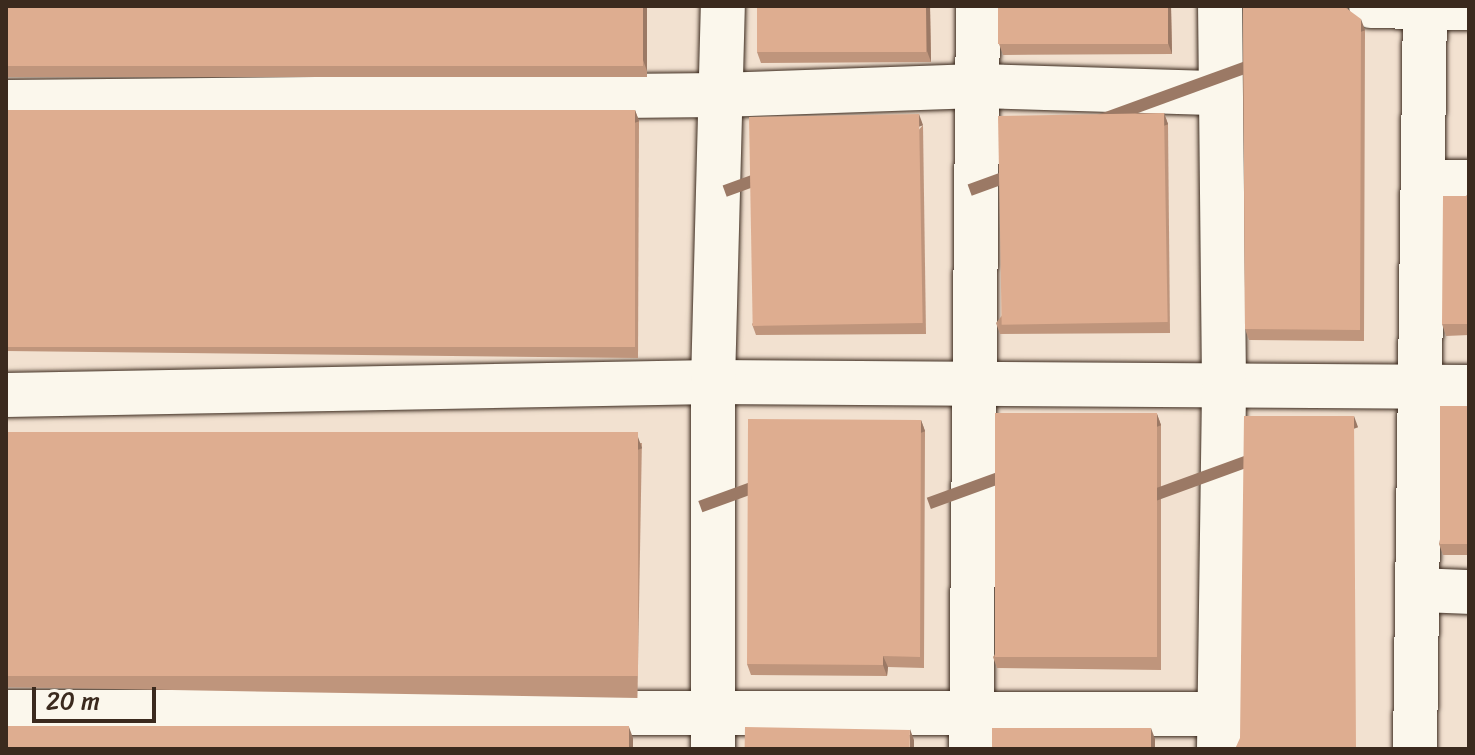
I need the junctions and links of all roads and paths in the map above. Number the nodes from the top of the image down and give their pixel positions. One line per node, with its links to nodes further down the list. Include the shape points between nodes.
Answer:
1 (723, 6): 9 (street)
2 (978, 6): 7 (street)
3 (1220, 6): 8 (street)
4 (1371, 6): 5 (street)
5 (1425, 8): 6 (street); 11 (street)
6 (1469, 8)
7 (977, 86): 8 (street); 9 (street); 15 (street)
8 (1220, 93): 14 (street)
9 (720, 95): 10 (street); 13 (street)
10 (6, 102)
11 (1423, 182): 12 (street); 17 (street)
12 (1469, 182)
13 (713, 382): 15 (street); 18 (street); 22 (street)
14 (1224, 383): 15 (street); 17 (street); 24 (street)
15 (974, 386): 23 (street)
16 (1469, 387): 17 (street)
17 (1419, 388): 19 (street)
18 (6, 395)
19 (1419, 590): 20 (street); 25 (street)
20 (1469, 592)
21 (6, 712): 22 (street)
22 (713, 732): 23 (street)
23 (971, 732): 24 (street)
24 (1220, 732)
25 (1415, 749)

